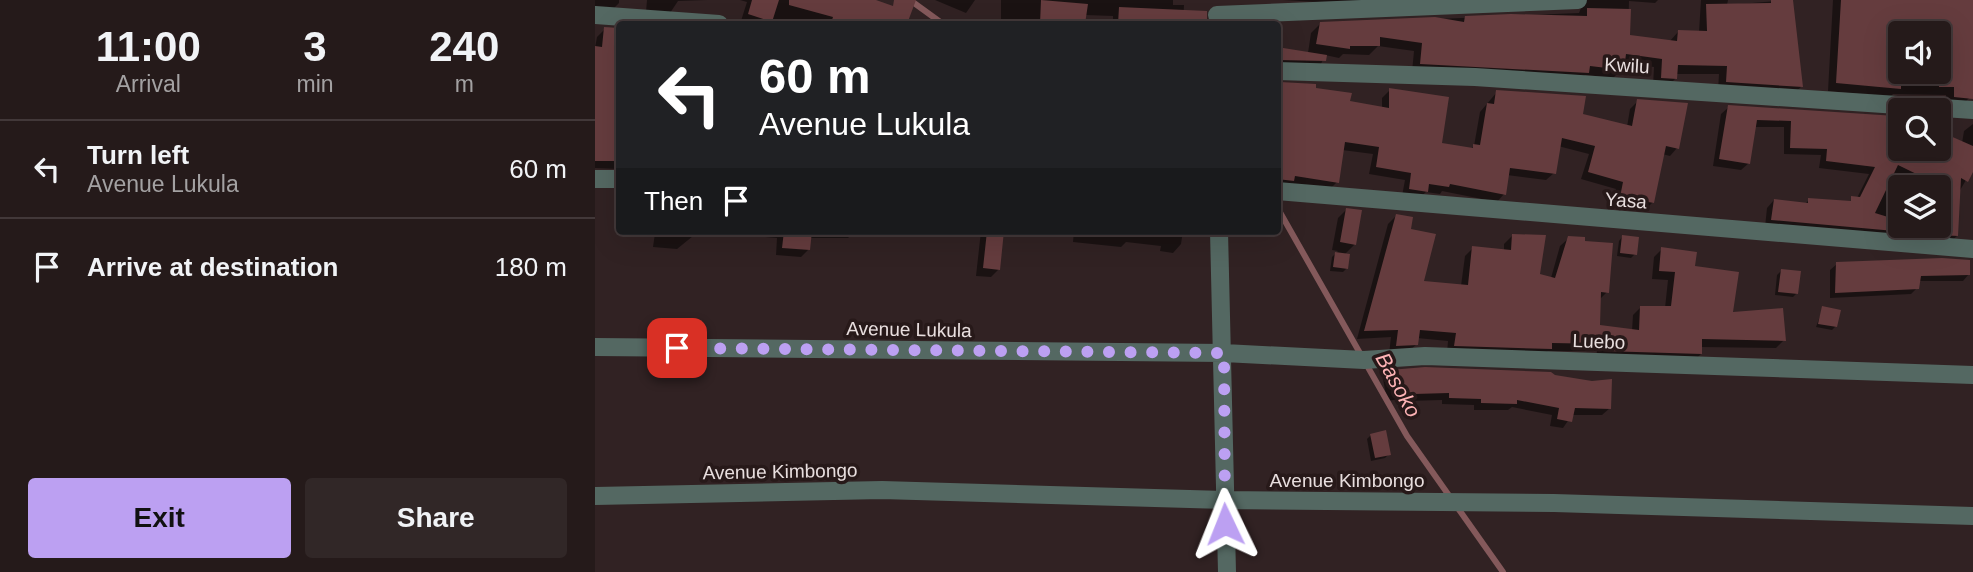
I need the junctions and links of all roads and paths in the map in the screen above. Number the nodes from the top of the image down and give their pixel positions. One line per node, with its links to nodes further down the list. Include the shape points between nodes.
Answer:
1 (1578, 0): 2 (street)
2 (1217, 13)
3 (595, 15): 4 (street)
4 (678, 21)
5 (1281, 71): 6 (street, Kwilu, via 1475,77)
6 (1973, 110)
7 (595, 179): 8 (street)
8 (616, 179)
9 (1281, 191): 11 (street, Yasa)
10 (1219, 235): 13 (street)
11 (1973, 250)
12 (595, 347): 13 (street, Avenue Lukula)
13 (1224, 353): 14 (street, Luebo); 16 (street)
14 (1973, 375)
15 (595, 496): 16 (street, Avenue Kimbongo, via 882,490)
16 (1224, 499): 17 (street, Avenue Kimbongo); 18 (street)
17 (1973, 516)
18 (1227, 572)

